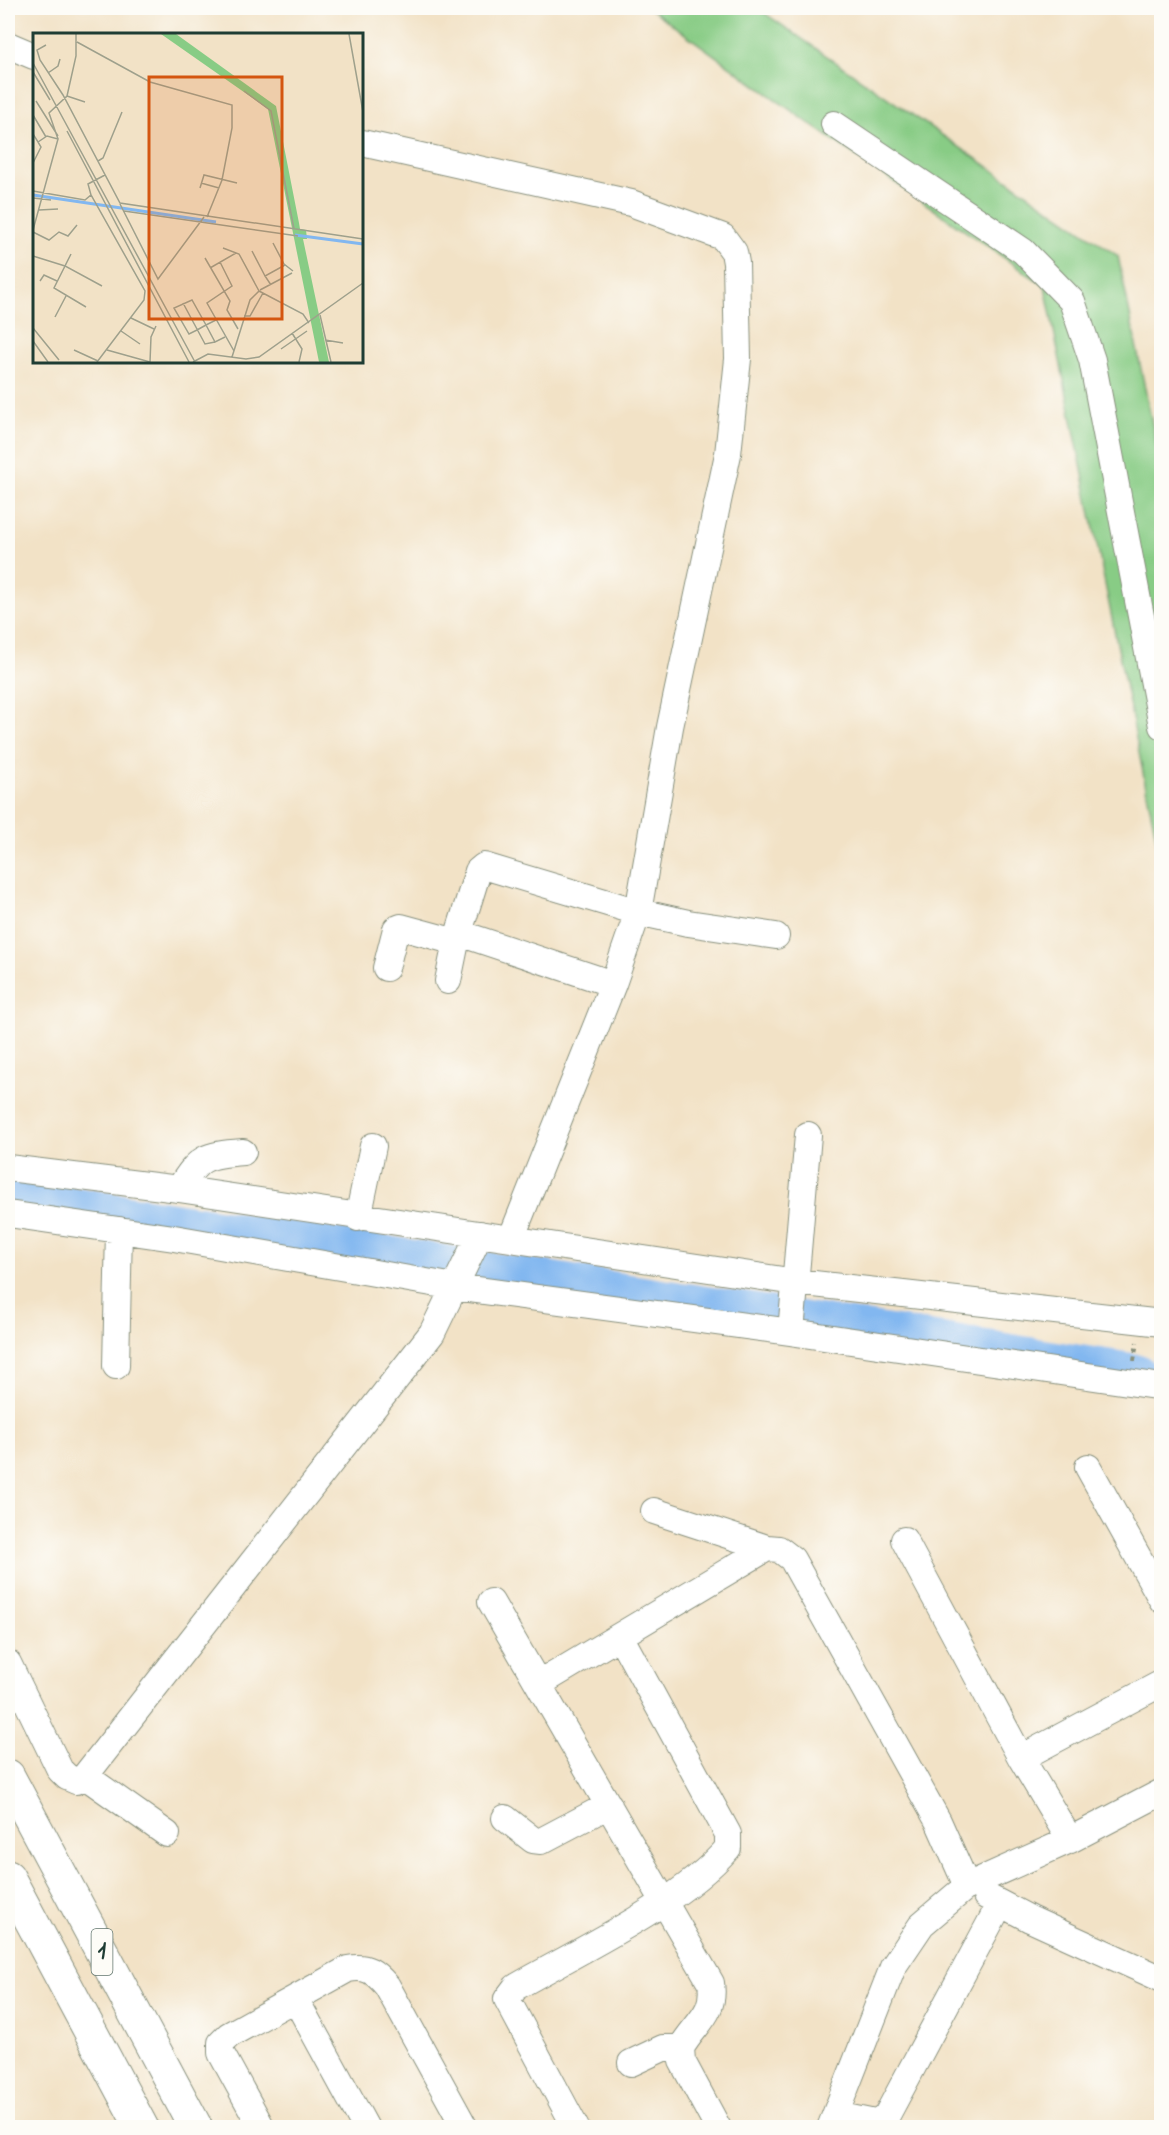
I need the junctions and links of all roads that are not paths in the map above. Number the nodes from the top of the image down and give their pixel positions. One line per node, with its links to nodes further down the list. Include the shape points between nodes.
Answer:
1 (8, 45): 2 (street)
2 (33, 56)
3 (834, 124): 5 (street, via 1023,251 1072,301 1092,360)
4 (363, 143): 6 (street, via 631,203 723,237 734,252 738,359 728,454 670,727)
5 (1161, 726)
6 (638, 912): 7 (street); 8 (street, via 484,866 478,871); 11 (street)
7 (776, 936)
8 (458, 937): 9 (street, via 396,929); 10 (street); 11 (street)
9 (386, 968)
10 (448, 981)
11 (613, 984): 21 (street)
12 (807, 1136): 23 (street)
13 (373, 1146): 18 (street)
14 (243, 1152): 16 (street, via 221,1153 195,1164)
15 (8, 1168): 16 (street)
16 (179, 1189): 18 (street)
17 (8, 1214): 19 (street)
18 (358, 1218): 20 (street)
19 (119, 1230): 22 (street); 26 (street)
20 (479, 1238): 21 (street); 22 (street)
21 (512, 1239): 23 (street)
22 (460, 1276): 25 (street); 40 (street, via 432,1333)
23 (796, 1288): 24 (street); 25 (street)
24 (1161, 1323)
25 (792, 1327): 27 (street)
26 (116, 1366)
27 (1161, 1387)
28 (1088, 1467): 32 (street)
29 (654, 1511): 31 (street)
30 (904, 1540): 38 (street)
31 (767, 1548): 34 (street); 47 (street, via 779,1549 792,1559 938,1821)
32 (1161, 1600)
33 (491, 1602): 37 (street)
34 (620, 1636): 37 (street); 48 (street, via 728,1834 728,1848 719,1858)
35 (8, 1663): 40 (street, via 60,1770 76,1781)
36 (1161, 1683): 38 (street)
37 (539, 1684): 42 (street)
38 (1021, 1758): 45 (street)
39 (8, 1776): 56 (highway, 1)
40 (85, 1776): 44 (street)
41 (1161, 1792): 45 (street)
42 (609, 1805): 43 (street, via 542,1841 533,1840); 48 (street)
43 (505, 1818)
44 (167, 1834)
45 (1070, 1840): 47 (street)
46 (8, 1877): 55 (highway, 1)
47 (967, 1886): 49 (street); 54 (street, via 922,1924 893,1967)
48 (664, 1902): 52 (street, via 711,1983 713,1996 710,2010); 60 (street, via 516,1987 507,1999)
49 (1000, 1904): 50 (street); 54 (street, via 887,2115 875,2123)
50 (1161, 1979)
51 (296, 2000): 57 (street, via 221,2043 221,2053); 58 (street); 59 (street, via 348,1969 361,1966 375,1971)
52 (681, 2048): 53 (street, via 663,2049); 61 (street, via 682,2061)
53 (631, 2063)
54 (833, 2121)
55 (142, 2127)
56 (196, 2127)
57 (262, 2127)
58 (366, 2127)
59 (465, 2127)
60 (576, 2127)
61 (718, 2127)

